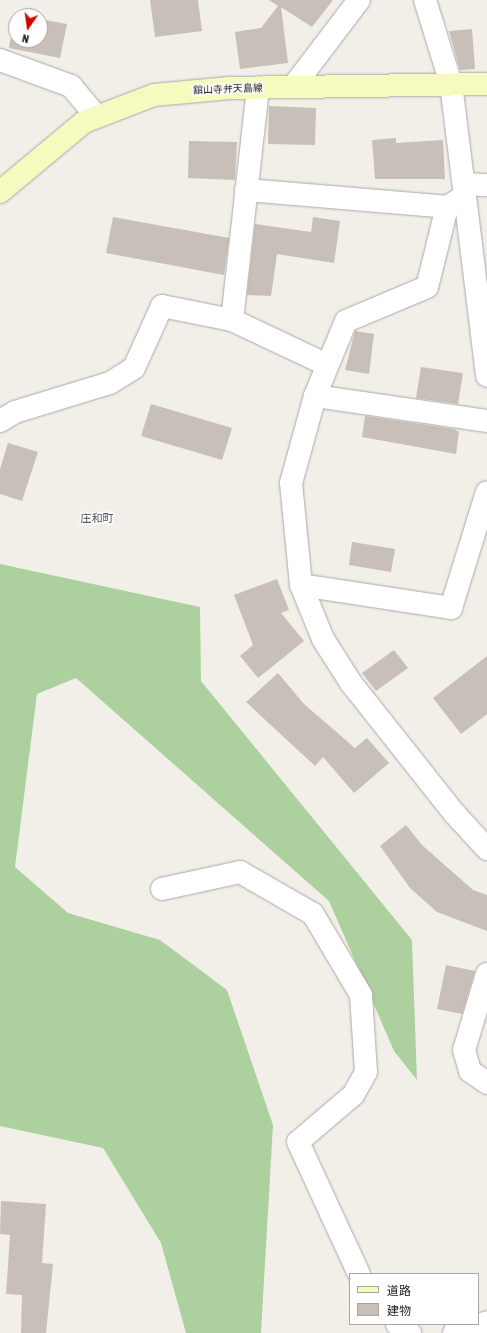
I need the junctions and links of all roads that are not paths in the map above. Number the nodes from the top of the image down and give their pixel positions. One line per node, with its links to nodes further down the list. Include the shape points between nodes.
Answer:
1 (359, 0): 7 (street)
2 (425, 0): 4 (street)
3 (0, 60): 8 (street, via 71,86)
4 (451, 84): 5 (main road, 舘山寺弁天島線); 7 (main road, 舘山寺弁天島線); 12 (street)
5 (487, 84)
6 (258, 87): 7 (main road, 舘山寺弁天島線); 8 (main road, 舘山寺弁天島線, via 154,95); 10 (street)
7 (293, 87)
8 (96, 116): 11 (main road, 舘山寺弁天島線, via 63,136)
9 (487, 185): 12 (street)
10 (246, 190): 12 (street); 13 (street)
11 (0, 192)
12 (459, 196): 14 (street, via 427,287 346,321); 15 (street)
13 (232, 320): 14 (street); 17 (street, via 162,306 134,368 110,383 15,412)
14 (327, 365): 16 (street)
15 (487, 376)
16 (315, 396): 18 (street); 20 (street, via 291,483)
17 (0, 421)
18 (487, 421)
19 (487, 492): 20 (street, via 451,608)
20 (301, 585): 21 (street, via 323,639 351,683 454,813)
21 (487, 849)
22 (162, 889): 25 (street, via 240,872 313,914 361,995 366,1072 353,1095 298,1142)
23 (487, 974): 24 (street, via 464,1050 470,1071)
24 (487, 1083)
25 (359, 1273)
26 (398, 1325): 28 (street)
27 (478, 1325): 29 (street)
28 (410, 1333)
29 (454, 1333)

